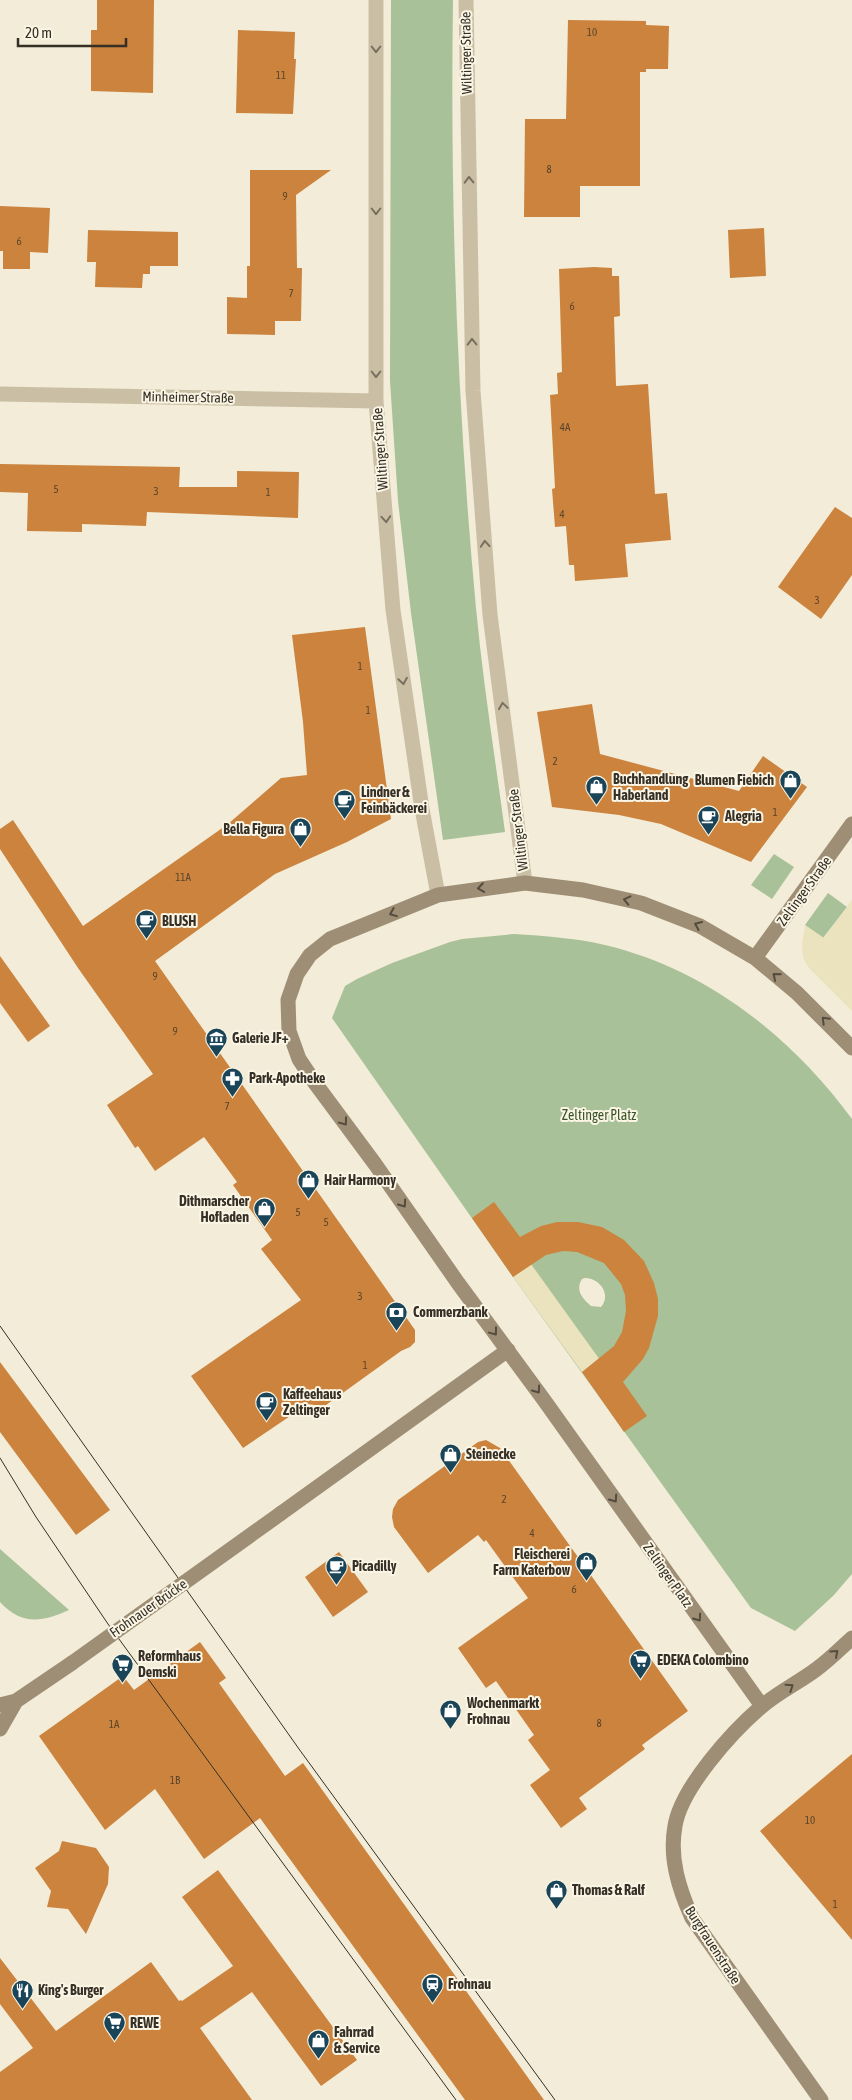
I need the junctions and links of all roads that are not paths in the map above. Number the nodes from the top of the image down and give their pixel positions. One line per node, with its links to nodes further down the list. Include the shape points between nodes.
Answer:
1 (376, 0): 4 (street, Wiltinger Straße, one-way to 4)
2 (466, 0): 6 (street, Wiltinger Straße, one-way to 2, via 490,615 473,391)
3 (0, 394): 4 (street, Minheimer Straße)
4 (376, 401): 7 (street, Wiltinger Straße, one-way to 7, via 393,610)
5 (852, 824): 8 (street, Zeltinger Straße)
6 (525, 883): 7 (street, Zeltinger Platz, one-way to 7); 8 (street, Zeltinger Platz, one-way to 6, via 700,926 641,903 583,890)
7 (438, 895): 10 (street, Zeltinger Platz, one-way to 10, via 330,939 310,955 297,974 288,1000 289,1030 299,1059)
8 (756, 958): 9 (street, Zeltinger Platz, one-way to 8, via 797,993)
9 (852, 1048)
10 (508, 1350): 12 (street, Frohnauer Brücke, bridge); 14 (street, Zeltinger Platz, one-way to 14)
11 (852, 1638): 14 (street, one-way to 11, via 818,1668)
12 (16, 1702): 13 (street); 15 (street)
13 (0, 1705)
14 (762, 1706): 16 (street, Burgfrauenstraße, via 720,1748 689,1792 675,1825 674,1860 680,1892 692,1918)
15 (0, 1729)
16 (821, 2100)

